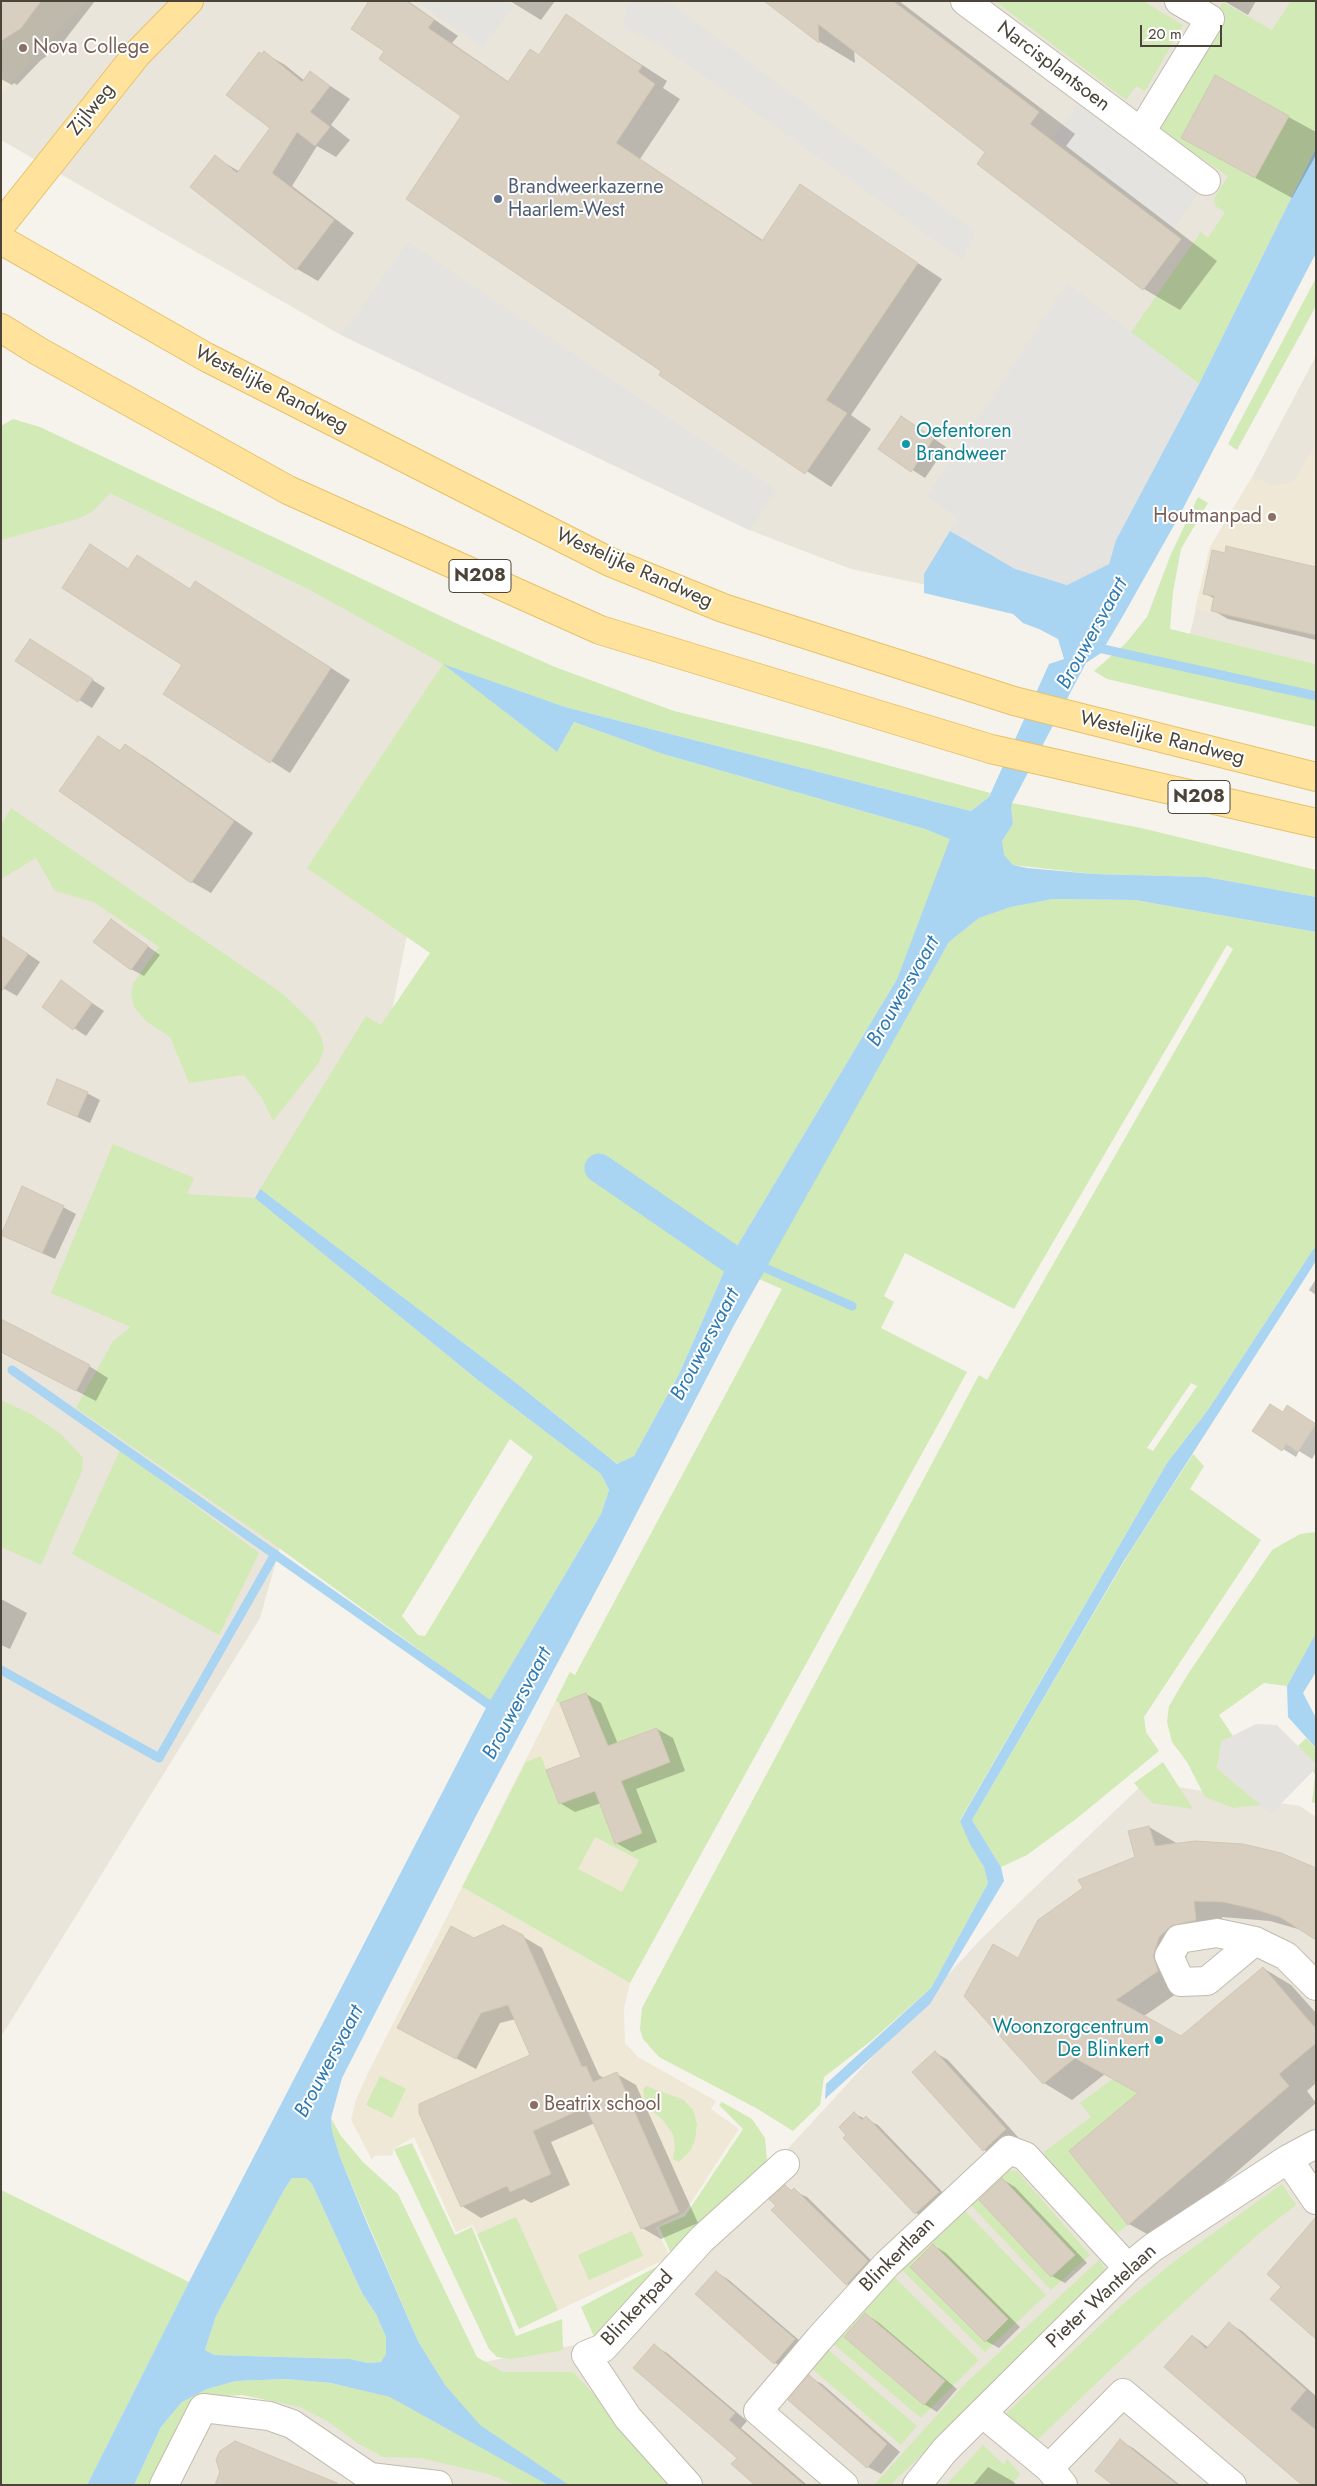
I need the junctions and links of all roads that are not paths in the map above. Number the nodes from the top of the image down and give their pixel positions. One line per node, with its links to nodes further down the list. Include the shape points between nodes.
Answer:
1 (189, 1): 6 (main road, Zijlweg, via 137,54)
2 (965, 1): 4 (street, Narcisplantsoen)
3 (1179, 1): 4 (street, via 1210,19)
4 (1141, 132): 5 (street, Narcisplantsoen)
5 (1206, 181)
6 (1, 225)
7 (1, 240): 9 (main road, Westelijke Randweg / N208, via 206,357 610,562 723,608 1014,701)
8 (1, 328): 10 (main road, N208, via 288,490 600,630 991,749)
9 (1316, 777)
10 (1316, 823)
11 (1255, 1942): 12 (street, via 1286,1956)
12 (1316, 1986)
13 (1316, 2144): 14 (street, Pieter Wantelaan)
14 (1288, 2159): 16 (street); 17 (street, Pieter Wantelaan, via 1152,2248)
15 (785, 2164): 22 (street, Blinkertpad, via 702,2239 603,2348 586,2355 628,2418)
16 (1316, 2200)
17 (1128, 2268): 18 (street, Pieter Wantelaan); 23 (street, Blinkertlaan, via 1025,2156 1009,2150 887,2264 758,2412)
18 (982, 2413): 19 (street); 24 (street, Pieter Wantelaan)
19 (1056, 2476): 25 (street, via 1123,2393)
20 (164, 2485): 21 (street, via 203,2408 269,2416 292,2424 370,2477)
21 (438, 2485)
22 (688, 2485)
23 (844, 2485)
24 (917, 2485)
25 (1232, 2485)

